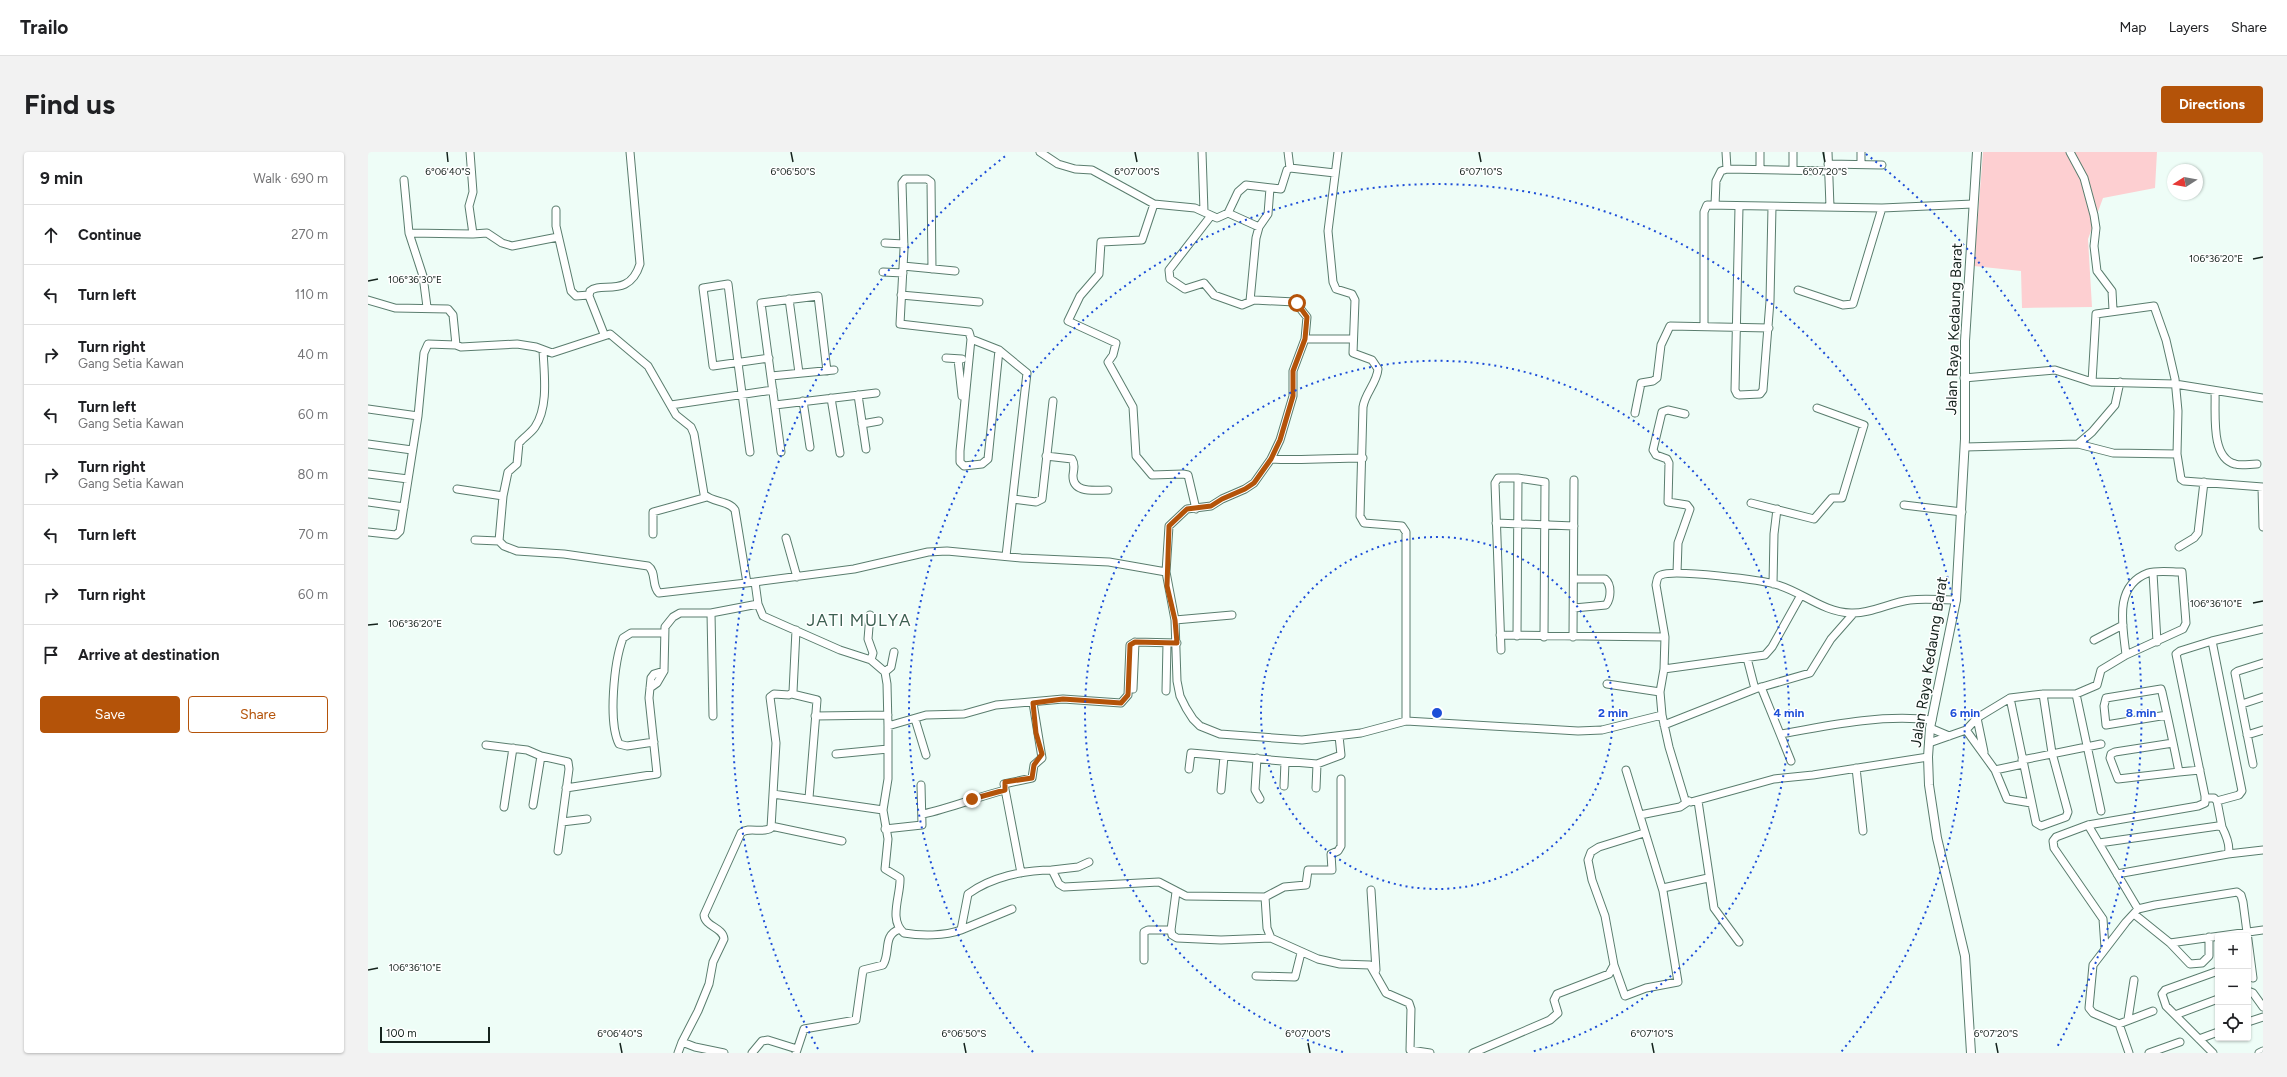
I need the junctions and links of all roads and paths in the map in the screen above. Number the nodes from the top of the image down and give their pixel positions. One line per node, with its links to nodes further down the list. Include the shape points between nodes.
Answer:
1 (470, 152): 37 (street, via 474,192 469,206)
2 (630, 152): 46 (street, via 640,264 632,279 622,286 593,289)
3 (1040, 152): 24 (street, via 1058,164 1092,170)
4 (1202, 152): 32 (street)
5 (1288, 152): 16 (street)
6 (1338, 152): 21 (street)
7 (1726, 152): 18 (street)
8 (1760, 152): 19 (street)
9 (1793, 152): 20 (street)
10 (1828, 152): 17 (street)
11 (1861, 152): 14 (street)
12 (1977, 152): 25 (street, Jalan Raya Kedaung Barat)
13 (2070, 152): 53 (street, via 2084,178 2096,228 2094,246 2097,271 2112,291)
14 (1861, 164): 15 (street); 17 (street)
15 (1882, 165)
16 (1290, 168): 21 (street); 23 (street, via 1287,170 1282,188)
17 (1828, 168): 20 (street); 29 (street)
18 (1726, 169): 19 (street); 26 (street, via 1721,171 1716,181)
19 (1760, 170): 20 (street)
20 (1793, 170)
21 (1335, 173): 60 (street, via 1328,231 1332,275 1336,289 1352,294 1356,300)
22 (404, 180): 36 (street)
23 (1270, 188): 33 (street, via 1245,185 1238,192); 35 (street, via 1268,214)
24 (1154, 204): 32 (street); 124 (street, via 1141,241 1101,243 1099,274 1082,292 1068,321 1116,343 1108,362 1133,408 1136,456 1152,475 1188,475)
25 (1974, 204): 30 (street); 71 (street, Jalan Raya Kedaung Barat)
26 (1715, 205): 27 (street); 54 (street, via 1706,206 1704,212)
27 (1739, 207): 28 (street); 55 (street)
28 (1772, 207): 29 (street); 56 (street)
29 (1830, 207): 30 (street)
30 (1882, 208): 45 (street, via 1853,304 1843,305)
31 (556, 210): 38 (street)
32 (1204, 211): 34 (street)
33 (1228, 213): 34 (street, via 1221,217); 35 (street)
34 (1210, 217): 50 (street, via 1168,270 1169,276 1182,289 1189,289 1203,282 1214,295 1242,305)
35 (1259, 227): 50 (street)
36 (409, 233): 37 (street); 52 (street, via 422,276)
37 (472, 234): 38 (street, via 488,234 512,246)
38 (558, 237): 46 (street, via 572,293 576,296)
39 (885, 243): 40 (street)
40 (904, 244): 41 (street); 42 (street, via 902,181 927,179 931,182)
41 (903, 269): 42 (street); 44 (street); 47 (street)
42 (932, 269): 43 (street)
43 (955, 271)
44 (883, 272)
45 (1798, 290)
46 (589, 295): 57 (street)
47 (901, 295): 51 (street); 58 (street, via 900,324 966,331 971,333)
48 (789, 299): 64 (street, via 761,303); 69 (street); 69 (street, via 818,296 831,371)
49 (368, 300): 52 (street, via 395,308)
50 (1250, 301): 59 (street, via 1296,302 1307,317)
51 (979, 302)
52 (427, 308): 61 (street, via 445,307 451,311)
53 (2113, 310): 72 (street, via 2100,311 2094,317); 74 (street, via 2150,305 2156,308)
54 (1704, 326): 55 (street); 88 (street, via 1670,326 1661,345 1657,378 1640,383)
55 (1738, 326): 56 (street); 56 (street, via 1736,394 1740,396 1762,392)
56 (1769, 328)
57 (604, 334): 62 (street, via 556,352 548,353); 85 (street, via 612,334 648,366)
58 (970, 339): 63 (street); 67 (street)
59 (1305, 339): 60 (street); 106 (street, via 1293,371 1293,396 1280,440)
60 (1353, 339): 105 (street, via 1354,355 1372,360 1378,369 1377,377 1364,402)
61 (456, 345): 62 (street, via 461,347 517,344); 91 (street, via 428,344 424,353)
62 (543, 350): 116 (street, via 545,388 540,416 535,428 518,444 517,464 508,472)
63 (999, 350): 89 (street, via 988,459 982,464 968,467 960,465); 118 (street, via 1027,373)
64 (769, 358): 68 (street); 70 (street)
65 (946, 358): 66 (street)
66 (958, 359): 67 (street); 89 (street)
67 (969, 360): 89 (street)
68 (738, 362): 68 (street, via 728,284 703,288 713,366); 78 (street)
69 (799, 373): 70 (street)
70 (771, 376): 75 (street)
71 (1964, 378): 72 (street, via 2055,370); 97 (street, Jalan Raya Kedaung Barat)
72 (2092, 382): 73 (street)
73 (2120, 382): 74 (street); 95 (street, via 2115,405)
74 (2175, 384): 76 (street); 103 (street, via 2178,411)
75 (773, 390): 78 (street); 84 (street)
76 (2215, 392): 81 (street); 107 (street, via 2217,446 2225,460 2236,465)
77 (876, 393): 79 (street)
78 (742, 394): 85 (street); 100 (street)
79 (858, 395): 80 (street); 93 (street)
80 (832, 398): 82 (street); 102 (street)
81 (2263, 398)
82 (803, 401): 84 (street); 96 (street)
83 (1053, 401): 104 (street)
84 (775, 404): 101 (street)
85 (671, 405): 117 (street, via 676,415 693,431 702,489)
86 (1817, 408): 123 (street, via 1864,425 1842,498 1832,498 1814,518)
87 (368, 409): 91 (street)
88 (1635, 413)
89 (963, 414)
90 (1685, 414): 139 (street, via 1668,410 1662,412 1653,450 1669,463 1668,502 1687,505 1690,509 1678,543)
91 (418, 416): 99 (street)
92 (879, 421): 93 (street)
93 (862, 424): 98 (street)
94 (368, 444): 99 (street)
95 (2078, 444): 97 (street); 103 (street, via 2113,453)
96 (810, 447)
97 (1965, 447): 125 (street, Jalan Raya Kedaung Barat)
98 (866, 449)
99 (412, 450): 110 (street)
100 (750, 452)
101 (781, 452)
102 (840, 453)
103 (2177, 454): 112 (street, via 2181,479)
104 (1046, 456): 115 (street, via 1073,460 1073,481 1077,487 1087,490); 118 (street, via 1041,501)
105 (1363, 458): 106 (street, via 1323,457 1303,461); 198 (street, via 1361,519 1367,524 1399,525 1406,530)
106 (1271, 459): 124 (street, via 1254,483 1211,506)
107 (2257, 464)
108 (368, 474): 110 (street)
109 (1518, 478): 126 (street, via 1503,477 1496,481); 127 (street); 128 (street, via 1545,482)
110 (408, 479): 122 (street)
111 (1574, 480): 129 (street)
112 (2204, 482): 113 (street); 136 (street, via 2198,533)
113 (2263, 487): 130 (street)
114 (457, 490): 116 (street)
115 (1108, 490)
116 (503, 496): 135 (street)
117 (707, 497): 132 (street, via 654,511); 144 (street, via 730,505 735,510)
118 (1013, 499): 137 (street)
119 (368, 502): 122 (street)
120 (1751, 503): 123 (street)
121 (1904, 505): 125 (street)
122 (404, 507): 131 (street, via 398,534)
123 (1776, 509): 145 (street)
124 (1196, 510): 138 (street, via 1187,509 1169,526)
125 (1962, 512): 147 (street, Jalan Raya Kedaung Barat)
126 (1496, 523): 127 (street); 159 (street)
127 (1518, 525): 128 (street); 160 (street)
128 (1546, 525): 129 (street); 161 (street)
129 (1574, 526): 142 (street)
130 (2263, 526)
131 (368, 532)
132 (653, 534)
133 (786, 538): 141 (street)
134 (475, 540): 135 (street)
135 (499, 541): 144 (street, via 516,551 564,554 648,566 652,569 656,590 659,593)
136 (2179, 547)
137 (1006, 556): 138 (street, via 1109,562); 141 (street, via 968,551 928,552 872,565)
138 (1166, 572): 154 (street)
139 (1677, 573): 145 (street); 163 (street, via 1662,574 1658,577 1656,585)
140 (2153, 573): 155 (street, via 2148,573 2130,584 2124,596); 167 (street); 167 (street, via 2182,572 2186,623 2183,629)
141 (796, 577): 143 (street)
142 (1574, 579): 149 (street); 149 (street, via 1605,579 1610,588 1609,601 1606,605)
143 (755, 582): 144 (street); 148 (street)
144 (747, 583)
145 (1773, 584): 146 (street)
146 (1801, 595): 151 (street, via 1836,612); 173 (street, via 1772,647 1765,655)
147 (1956, 600): 151 (street, via 1910,600); 197 (street, Jalan Raya Kedaung Barat)
148 (758, 604): 150 (street); 157 (street, via 763,616)
149 (1574, 608): 162 (street)
150 (711, 613): 158 (street, via 680,613 668,621); 193 (street)
151 (1853, 614): 179 (street, via 1831,639 1810,673)
152 (870, 615): 174 (street, via 868,639)
153 (1232, 615): 154 (street)
154 (1175, 620): 169 (street)
155 (2123, 625): 164 (street); 172 (street)
156 (2263, 629): 165 (street)
157 (796, 630): 174 (street, via 840,650); 183 (street)
158 (664, 633): 208 (street, via 664,671 654,674 650,688); 208 (street, via 631,633 623,638 612,692 619,744 627,746)
159 (1500, 635): 160 (street); 170 (street)
160 (1517, 636): 161 (street)
161 (1544, 637): 162 (street)
162 (1573, 637): 163 (street)
163 (1665, 637): 176 (street)
164 (2094, 640)
165 (2212, 641): 233 (street, via 2176,654); 248 (street, via 2242,791 2239,796)
166 (1135, 642): 168 (street); 180 (street); 188 (street, via 1129,647 1128,695 1121,703 1063,699)
167 (2157, 642): 172 (street)
168 (1167, 643): 169 (street); 181 (street)
169 (1177, 643): 206 (street, via 1177,681 1180,696 1193,720 1200,726 1220,734 1302,740)
170 (1501, 650)
171 (894, 652): 177 (street, via 891,667)
172 (2126, 655): 185 (street, via 2102,670 2097,685)
173 (1747, 658): 176 (street); 179 (street)
174 (871, 660): 177 (street)
175 (2263, 663): 189 (street, via 2235,673)
176 (1664, 669): 182 (street)
177 (885, 672): 190 (street)
178 (1607, 684): 182 (street)
179 (1758, 688): 199 (street); 204 (street)
180 (1132, 689)
181 (1166, 691)
182 (1660, 692): 191 (street)
183 (792, 694): 194 (street, via 816,699); 242 (street, via 774,694 770,697 776,742)
184 (2043, 694): 185 (street); 187 (street); 216 (street)
185 (2076, 694): 213 (street)
186 (2263, 697): 189 (street)
187 (2010, 698): 195 (street); 226 (street)
188 (1033, 703): 196 (street, via 996,705 964,714 939,714); 240 (street, via 1042,758 1034,765 1032,778 1005,782)
189 (2242, 704): 205 (street)
190 (888, 715): 194 (street); 200 (street)
191 (1662, 715): 198 (street, via 1602,730 1578,731); 199 (street)
192 (2167, 715): 192 (street, via 2160,689 2106,698 2104,706 2106,725); 210 (street)
193 (713, 716)
194 (815, 716): 243 (street)
195 (1977, 718): 202 (street); 218 (street)
196 (915, 719): 200 (street); 219 (street)
197 (1932, 720): 201 (street, Jalan Raya Kedaung Barat); 204 (street, via 1902,718 1832,724)
198 (1406, 721): 206 (street)
199 (1664, 725): 246 (street, via 1685,800)
200 (888, 726): 215 (street)
201 (1930, 728): 207 (street); 209 (street, Jalan Raya Kedaung Barat)
202 (1966, 730): 207 (street); 218 (street)
203 (2262, 732): 205 (street)
204 (1781, 734): 224 (street)
205 (2247, 735): 228 (street)
206 (1339, 736): 227 (street, via 1340,756)
207 (1949, 736): 209 (street)
208 (654, 742): 238 (street, via 658,771 655,776)
209 (1929, 743): 222 (street, Jalan Raya Kedaung Barat)
210 (2173, 743): 234 (street); 234 (street, via 2115,752 2110,758 2118,779)
211 (2101, 744): 213 (street)
212 (486, 745): 214 (street)
213 (2087, 746): 216 (street); 253 (street)
214 (513, 748): 220 (street); 251 (street)
215 (888, 749): 217 (street); 252 (street, via 888,779)
216 (2052, 753): 226 (street); 249 (street, via 2068,815 2038,825)
217 (836, 754)
218 (1984, 754): 232 (street)
219 (926, 755)
220 (542, 756): 238 (street, via 568,762); 250 (street)
221 (1224, 756): 223 (street); 230 (street, via 1191,753); 241 (street)
222 (1928, 757): 229 (street); 319 (street, Jalan Raya Kedaung Barat, via 1929,785 1937,838 1965,956)
223 (1257, 758): 225 (street); 245 (street, via 1255,790)
224 (1791, 760)
225 (1286, 762): 227 (street); 237 (street)
226 (2023, 762): 232 (street); 249 (street)
227 (1317, 764): 239 (street)
228 (2253, 764)
229 (1856, 768): 247 (street, via 1774,779); 262 (street)
230 (1190, 769)
231 (1626, 770): 255 (street)
232 (1995, 770): 249 (street, via 2007,799)
233 (2200, 770): 234 (street); 244 (street)
234 (2179, 772)
235 (1340, 778): 277 (street, via 1341,846 1338,851 1331,854 1332,870 1308,870 1306,886 1284,887)
236 (921, 785): 254 (street)
237 (1284, 786)
238 (566, 788): 257 (street)
239 (1316, 788)
240 (1005, 790): 254 (street); 271 (street)
241 (1221, 790)
242 (773, 794): 243 (street); 259 (street)
243 (809, 798): 252 (street)
244 (2205, 798): 248 (street, via 2214,798); 258 (street, via 2205,803 2198,806)
245 (1260, 799)
246 (1689, 801): 247 (street); 255 (street, via 1680,807)
247 (1698, 801): 273 (street)
248 (2217, 801): 260 (street)
249 (2031, 803)
250 (533, 805)
251 (504, 807)
252 (883, 810): 261 (street)
253 (2101, 811)
254 (923, 814): 261 (street, via 921,826)
255 (1640, 815): 263 (street)
256 (587, 819): 257 (street)
257 (562, 822): 267 (street)
258 (2088, 825): 265 (street); 290 (street, via 2053,840 2054,848 2103,919)
259 (771, 826): 264 (street); 309 (street, via 769,830 746,830 741,833 704,912 706,921 722,933 724,939 713,962 709,984 698,1012)
260 (2222, 827): 265 (street); 268 (street, via 2229,847)
261 (885, 829): 280 (street, via 888,842 885,869 900,878 897,910)
262 (1863, 831)
263 (1644, 833): 274 (street); 292 (street, via 1600,847 1591,852 1588,860 1605,916)
264 (842, 841)
265 (2099, 843): 272 (street)
266 (2263, 850): 268 (street)
267 (558, 851)
268 (2228, 854): 272 (street)
269 (1089, 862): 270 (street, via 1078,867)
270 (1052, 870): 271 (street); 276 (street, via 1059,884 1064,887 1159,882)
271 (1021, 873): 281 (street, via 968,894)
272 (2117, 874): 279 (street)
273 (1708, 878): 274 (street); 287 (street, via 1714,908)
274 (1662, 888): 292 (street, via 1678,982 1646,988 1625,996)
275 (1371, 890): 294 (street)
276 (1176, 892): 277 (street, via 1186,896); 282 (street)
277 (1265, 897): 286 (street, via 1267,928)
278 (1012, 909): 281 (street)
279 (2136, 912): 284 (street, via 2155,905 2237,892 2244,902); 288 (street); 290 (street)
280 (900, 929): 281 (street, via 911,934 952,933); 311 (street, via 888,937 883,965 864,970 856,1020 803,1030)
281 (961, 930)
282 (1171, 930): 286 (street, via 1176,938); 291 (street, via 1145,931)
283 (2263, 930): 284 (street)
284 (2248, 931): 285 (street); 296 (street)
285 (2209, 937): 288 (street); 288 (street, via 2209,956 2202,963 2190,964)
286 (1271, 938): 289 (street)
287 (1739, 942)
288 (2170, 943)
289 (1301, 953): 294 (street, via 1340,964 1368,964); 295 (street, via 1295,977)
290 (2101, 953): 306 (street, via 2094,965 2089,1008 2093,1013)
291 (1144, 960)
292 (1614, 965): 318 (street, via 1609,974 1557,994 1554,1000 1558,1013 1550,1020)
293 (2215, 972): 302 (street, via 2165,990 2162,994 2166,1006)
294 (1376, 973): 313 (street, via 1388,994 1409,1002)
295 (1256, 976)
296 (2253, 978)
297 (2134, 980): 304 (street)
298 (2251, 992): 300 (street)
299 (2215, 1000): 302 (street)
300 (2263, 1007)
301 (2153, 1011): 304 (street)
302 (2175, 1015): 308 (street)
303 (2263, 1016): 305 (street)
304 (2128, 1020): 306 (street)
305 (2251, 1021)
306 (2119, 1024): 320 (street)
307 (2215, 1033): 308 (street)
308 (2199, 1039): 322 (street)
309 (682, 1042): 314 (street); 315 (street)
310 (2180, 1042): 321 (street)
311 (797, 1051): 316 (street, via 768,1040 762,1041)
312 (2263, 1051): 323 (street)
313 (1409, 1052): 317 (street)
314 (678, 1053)
315 (724, 1053)
316 (752, 1053)
317 (1430, 1053)
318 (1473, 1053)
319 (1971, 1053)
320 (2129, 1053)
321 (2149, 1053)
322 (2213, 1053)
323 (2259, 1053)

